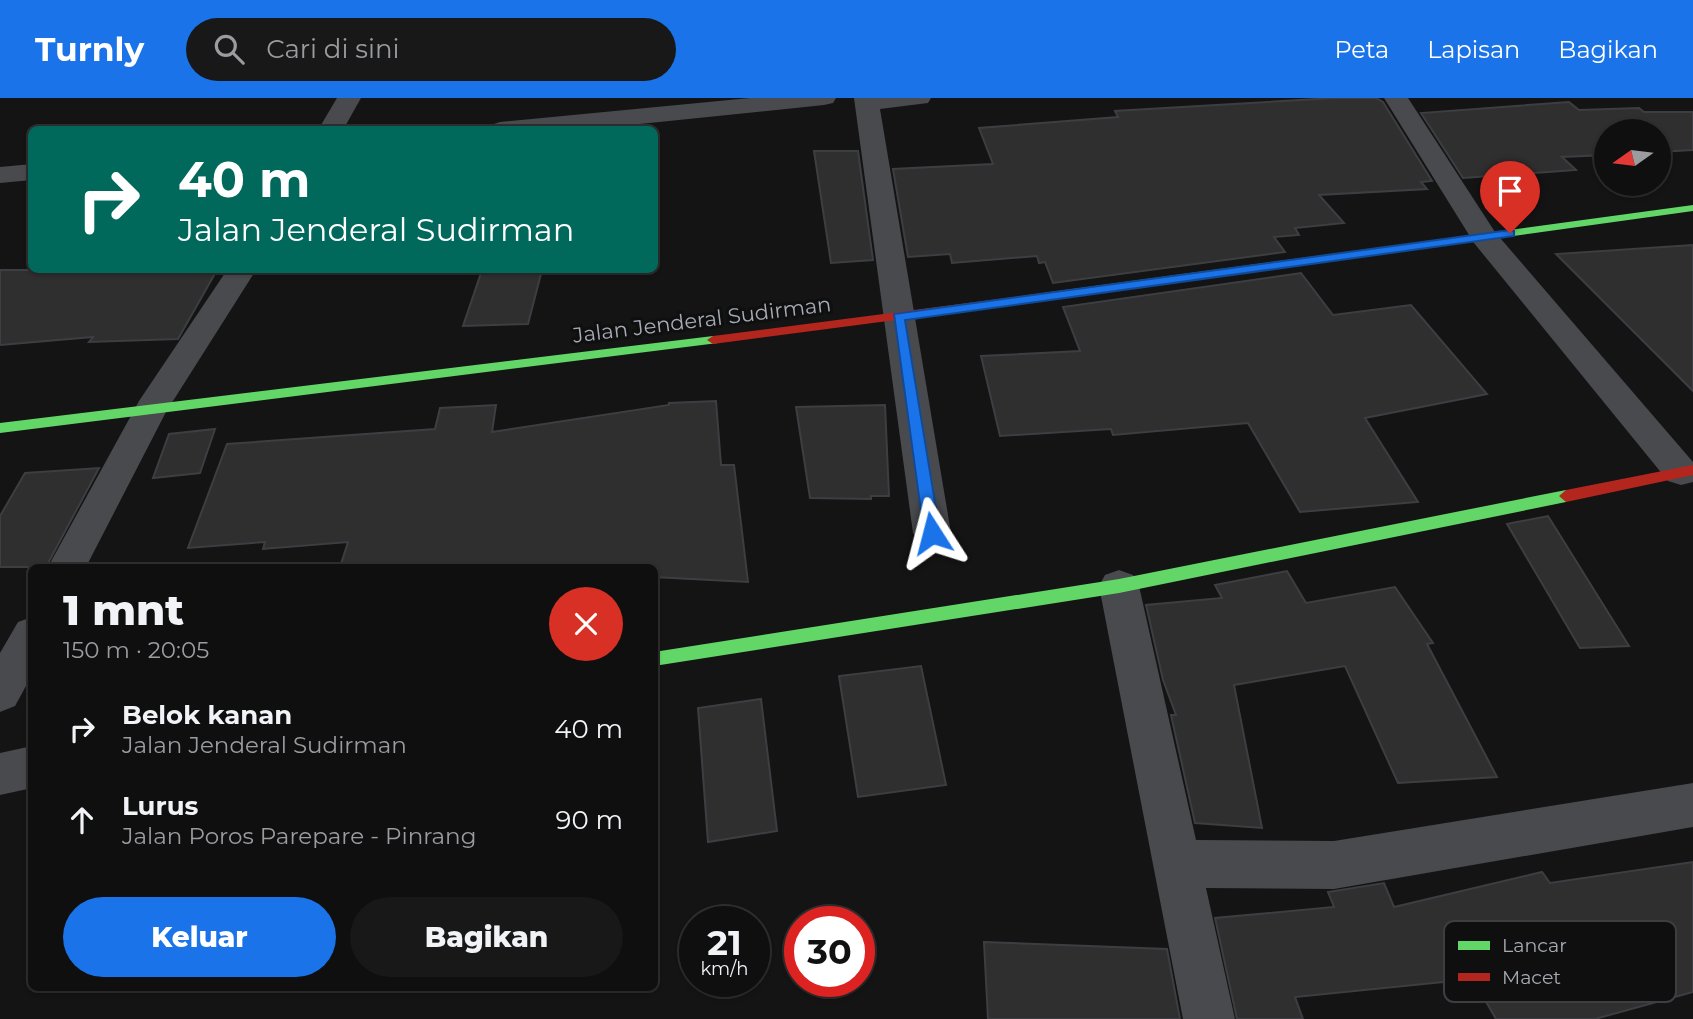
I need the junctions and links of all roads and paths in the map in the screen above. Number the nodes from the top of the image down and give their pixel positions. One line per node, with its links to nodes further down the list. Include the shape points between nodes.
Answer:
1 (349, 98): 6 (street)
2 (824, 98): 7 (street)
3 (919, 98): 5 (street)
4 (1396, 98): 11 (street)
5 (866, 100): 13 (street)
6 (332, 126)
7 (540, 126)
8 (28, 172): 9 (street)
9 (0, 175)
10 (1693, 208): 11 (main road, Jalan Jenderal Sudirman)
11 (1484, 237): 13 (main road, Jalan Jenderal Sudirman); 16 (street)
12 (239, 273): 14 (street)
13 (898, 317): 14 (main road, Jalan Jenderal Sudirman); 17 (street)
14 (151, 409): 15 (main road, Jalan Jenderal Sudirman); 18 (street)
15 (0, 428)
16 (1687, 471): 19 (main road)
17 (932, 533)
18 (69, 564)
19 (1119, 586): 21 (main road); 26 (street)
20 (28, 641): 22 (street)
21 (658, 658)
22 (0, 693)
23 (28, 768): 24 (street)
24 (0, 774)
25 (1693, 805): 26 (street, via 1334,865)
26 (1177, 864): 27 (street)
27 (1209, 1019)

